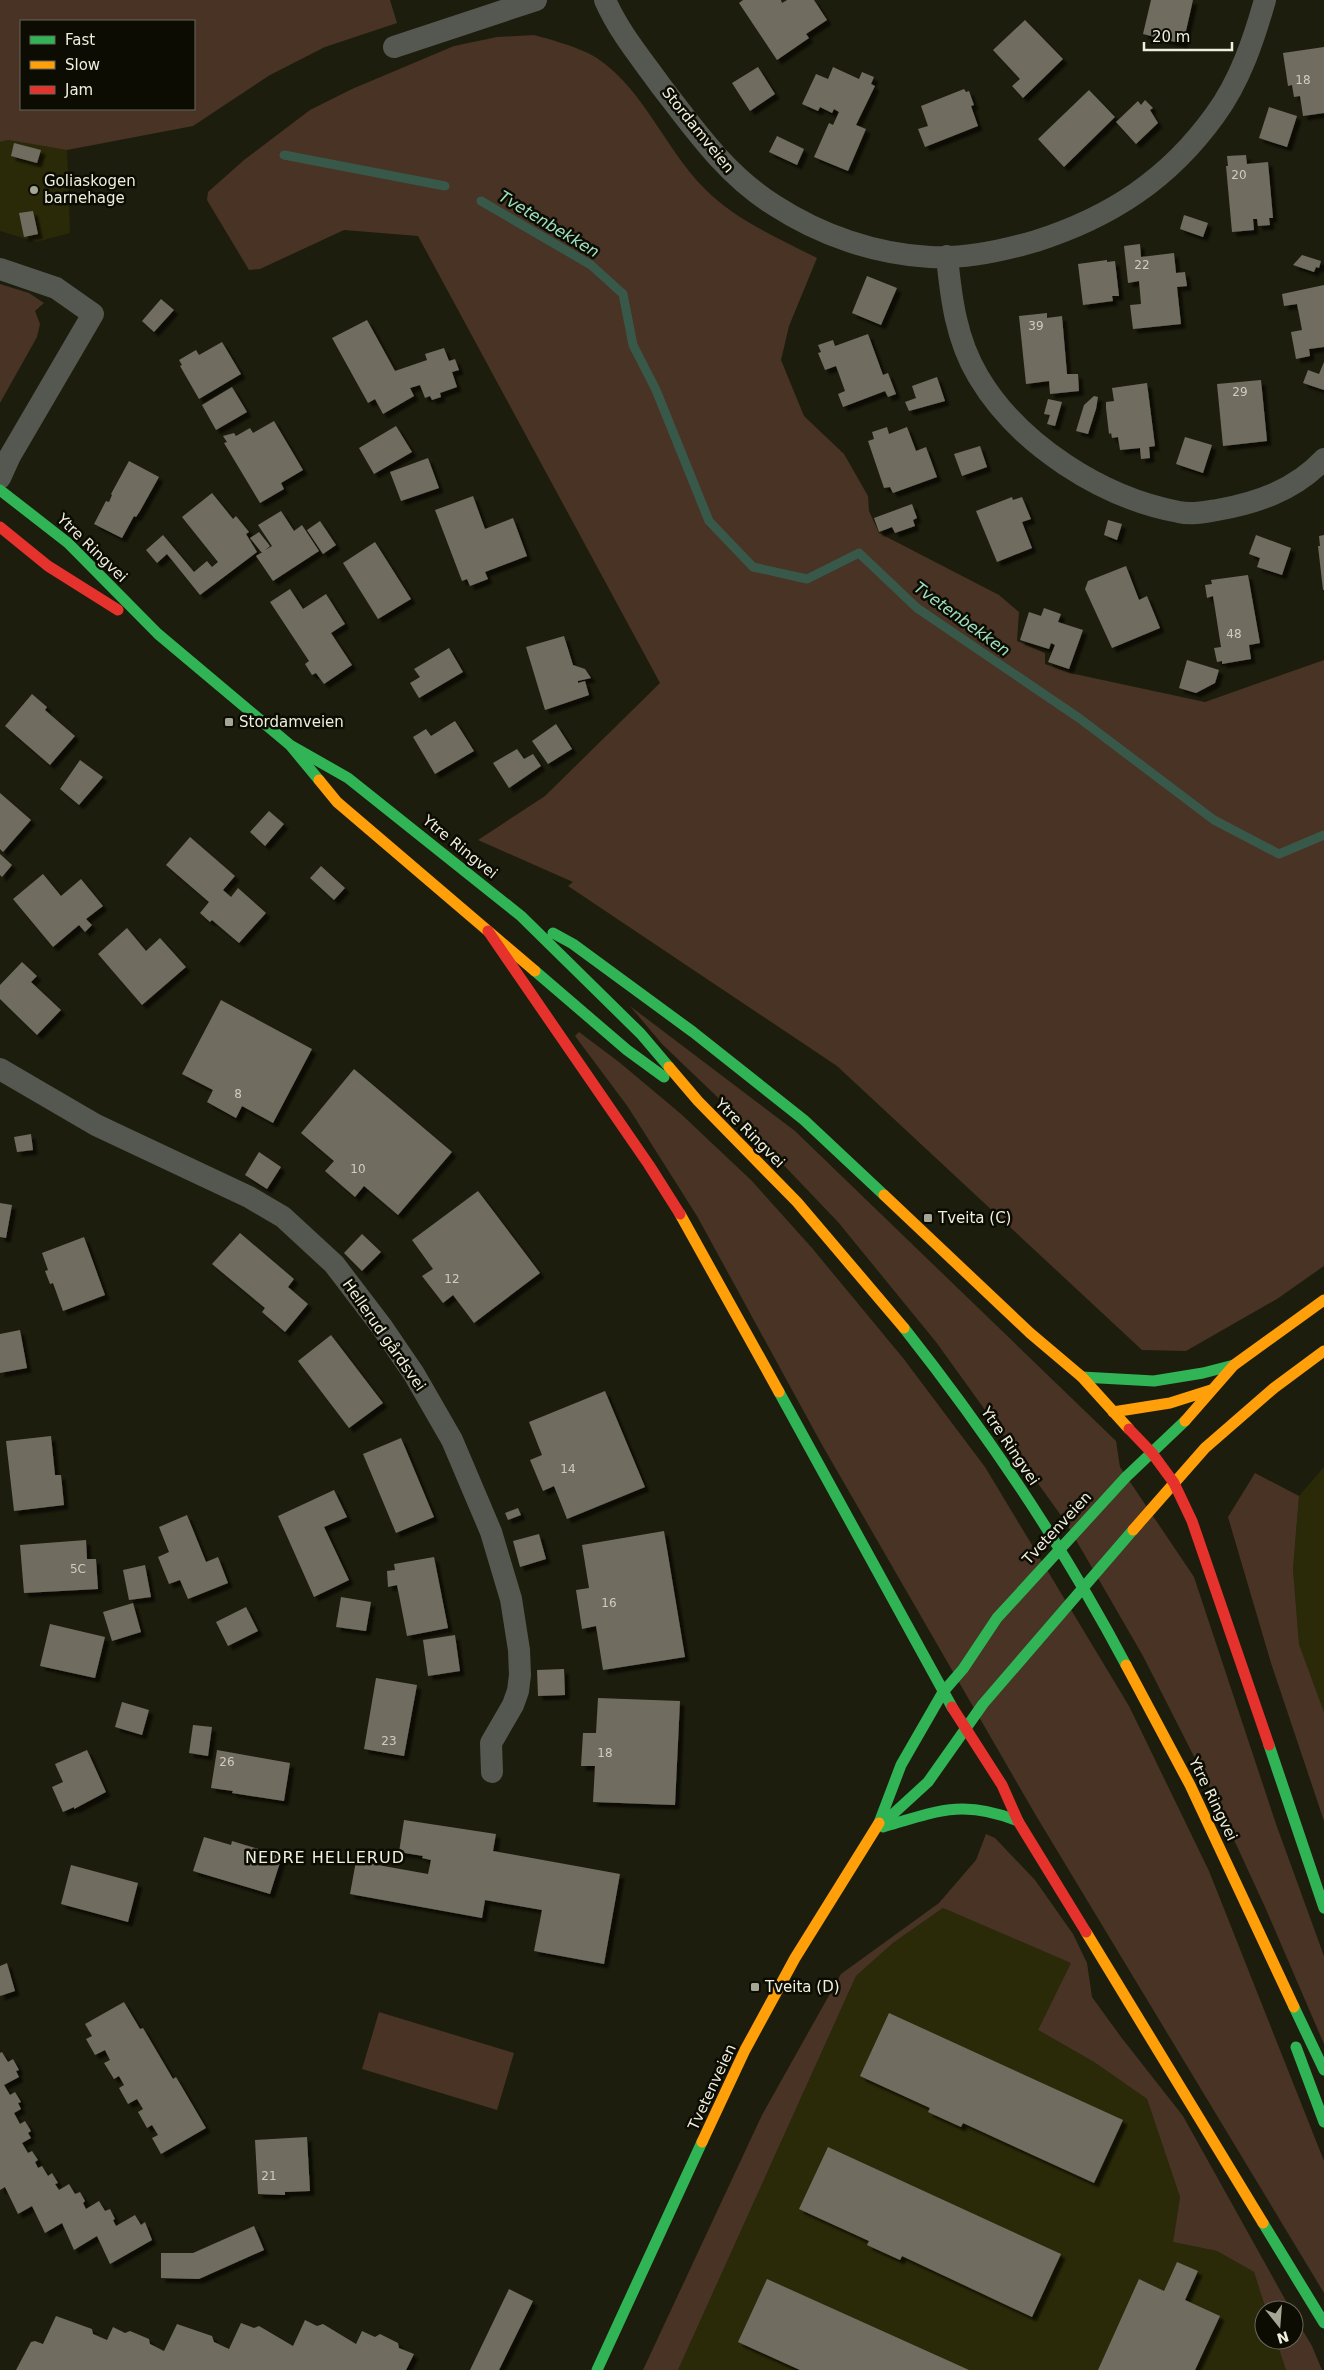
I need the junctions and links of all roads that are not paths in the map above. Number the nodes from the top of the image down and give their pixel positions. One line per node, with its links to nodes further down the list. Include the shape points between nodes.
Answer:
1 (536, 0): 4 (street)
2 (605, 0): 5 (street, Stordamveien, via 624,36 710,149 750,188 798,219 864,246 921,256)
3 (1265, 0): 5 (street, Stordamveien, via 1241,68 1217,113 1182,156 1155,179 1110,211 1058,233 993,252)
4 (394, 47)
5 (947, 256): 7 (street, via 952,305 960,338 992,398 1055,459 1115,492 1180,513 1203,512 1243,505 1274,494 1299,481)
6 (0, 268): 8 (street, via 56,288 94,314)
7 (1324, 460)
8 (0, 478)
9 (0, 490): 11 (main road, Ytre Ringvei, via 68,543)
10 (0, 527): 11 (main road, Ytre Ringvei, via 48,566)
11 (158, 634): 12 (main road, Ytre Ringvei)
12 (290, 745): 13 (main road, Ytre Ringvei, via 348,778); 14 (main road, Ytre Ringvei, via 337,802)
13 (521, 916): 16 (main road, Ytre Ringvei, via 641,1034); 20 (main road, via 573,944 761,1084 848,1160 1030,1333)
14 (488, 931): 16 (main road, Ytre Ringvei, via 627,1050); 25 (main road, via 644,1157 691,1232)
15 (0, 1069): 27 (street, Hellerud gårdsvei, via 96,1125 249,1197 282,1217 334,1264 382,1327 452,1440 491,1532 511,1600 520,1675 513,1705 491,1743)
16 (698, 1101): 30 (main road, Ytre Ringvei, via 749,1150 836,1247 942,1377 986,1438 1072,1569 1114,1642 1182,1768)
17 (1324, 1300): 19 (main road, Tvetenveien)
18 (1324, 1351): 24 (main road, Tvetenveien, via 1236,1421)
19 (1234, 1365): 20 (main road, via 1154,1381); 21 (main road, Tvetenveien)
20 (1082, 1377): 22 (main road)
21 (1211, 1390): 22 (main road, via 1170,1403); 23 (main road, Tvetenveien, via 1181,1426)
22 (1113, 1412): 23 (main road)
23 (1152, 1453): 24 (main road); 25 (main road, Tvetenveien, via 1029,1580)
24 (1174, 1483): 26 (main road, Tvetenveien, via 1035,1640); 31 (main road, via 1192,1520)
25 (942, 1692): 26 (main road); 29 (main road, Tvetenveien, via 901,1765)
26 (966, 1730): 28 (main road, via 1002,1785); 29 (main road, Tvetenveien, via 928,1782)
27 (492, 1772)
28 (1018, 1821): 29 (main road, via 997,1811 969,1806); 36 (main road)
29 (877, 1829): 37 (main road, Tvetenveien, via 824,1910 741,2059)
30 (1225, 1858): 32 (main road, Ytre Ringvei); 34 (main road, Ytre Ringvei)
31 (1324, 1908)
32 (1280, 2004)
33 (1293, 2040): 35 (main road)
34 (1324, 2070)
35 (1324, 2122)
36 (1324, 2323)
37 (596, 2370)

